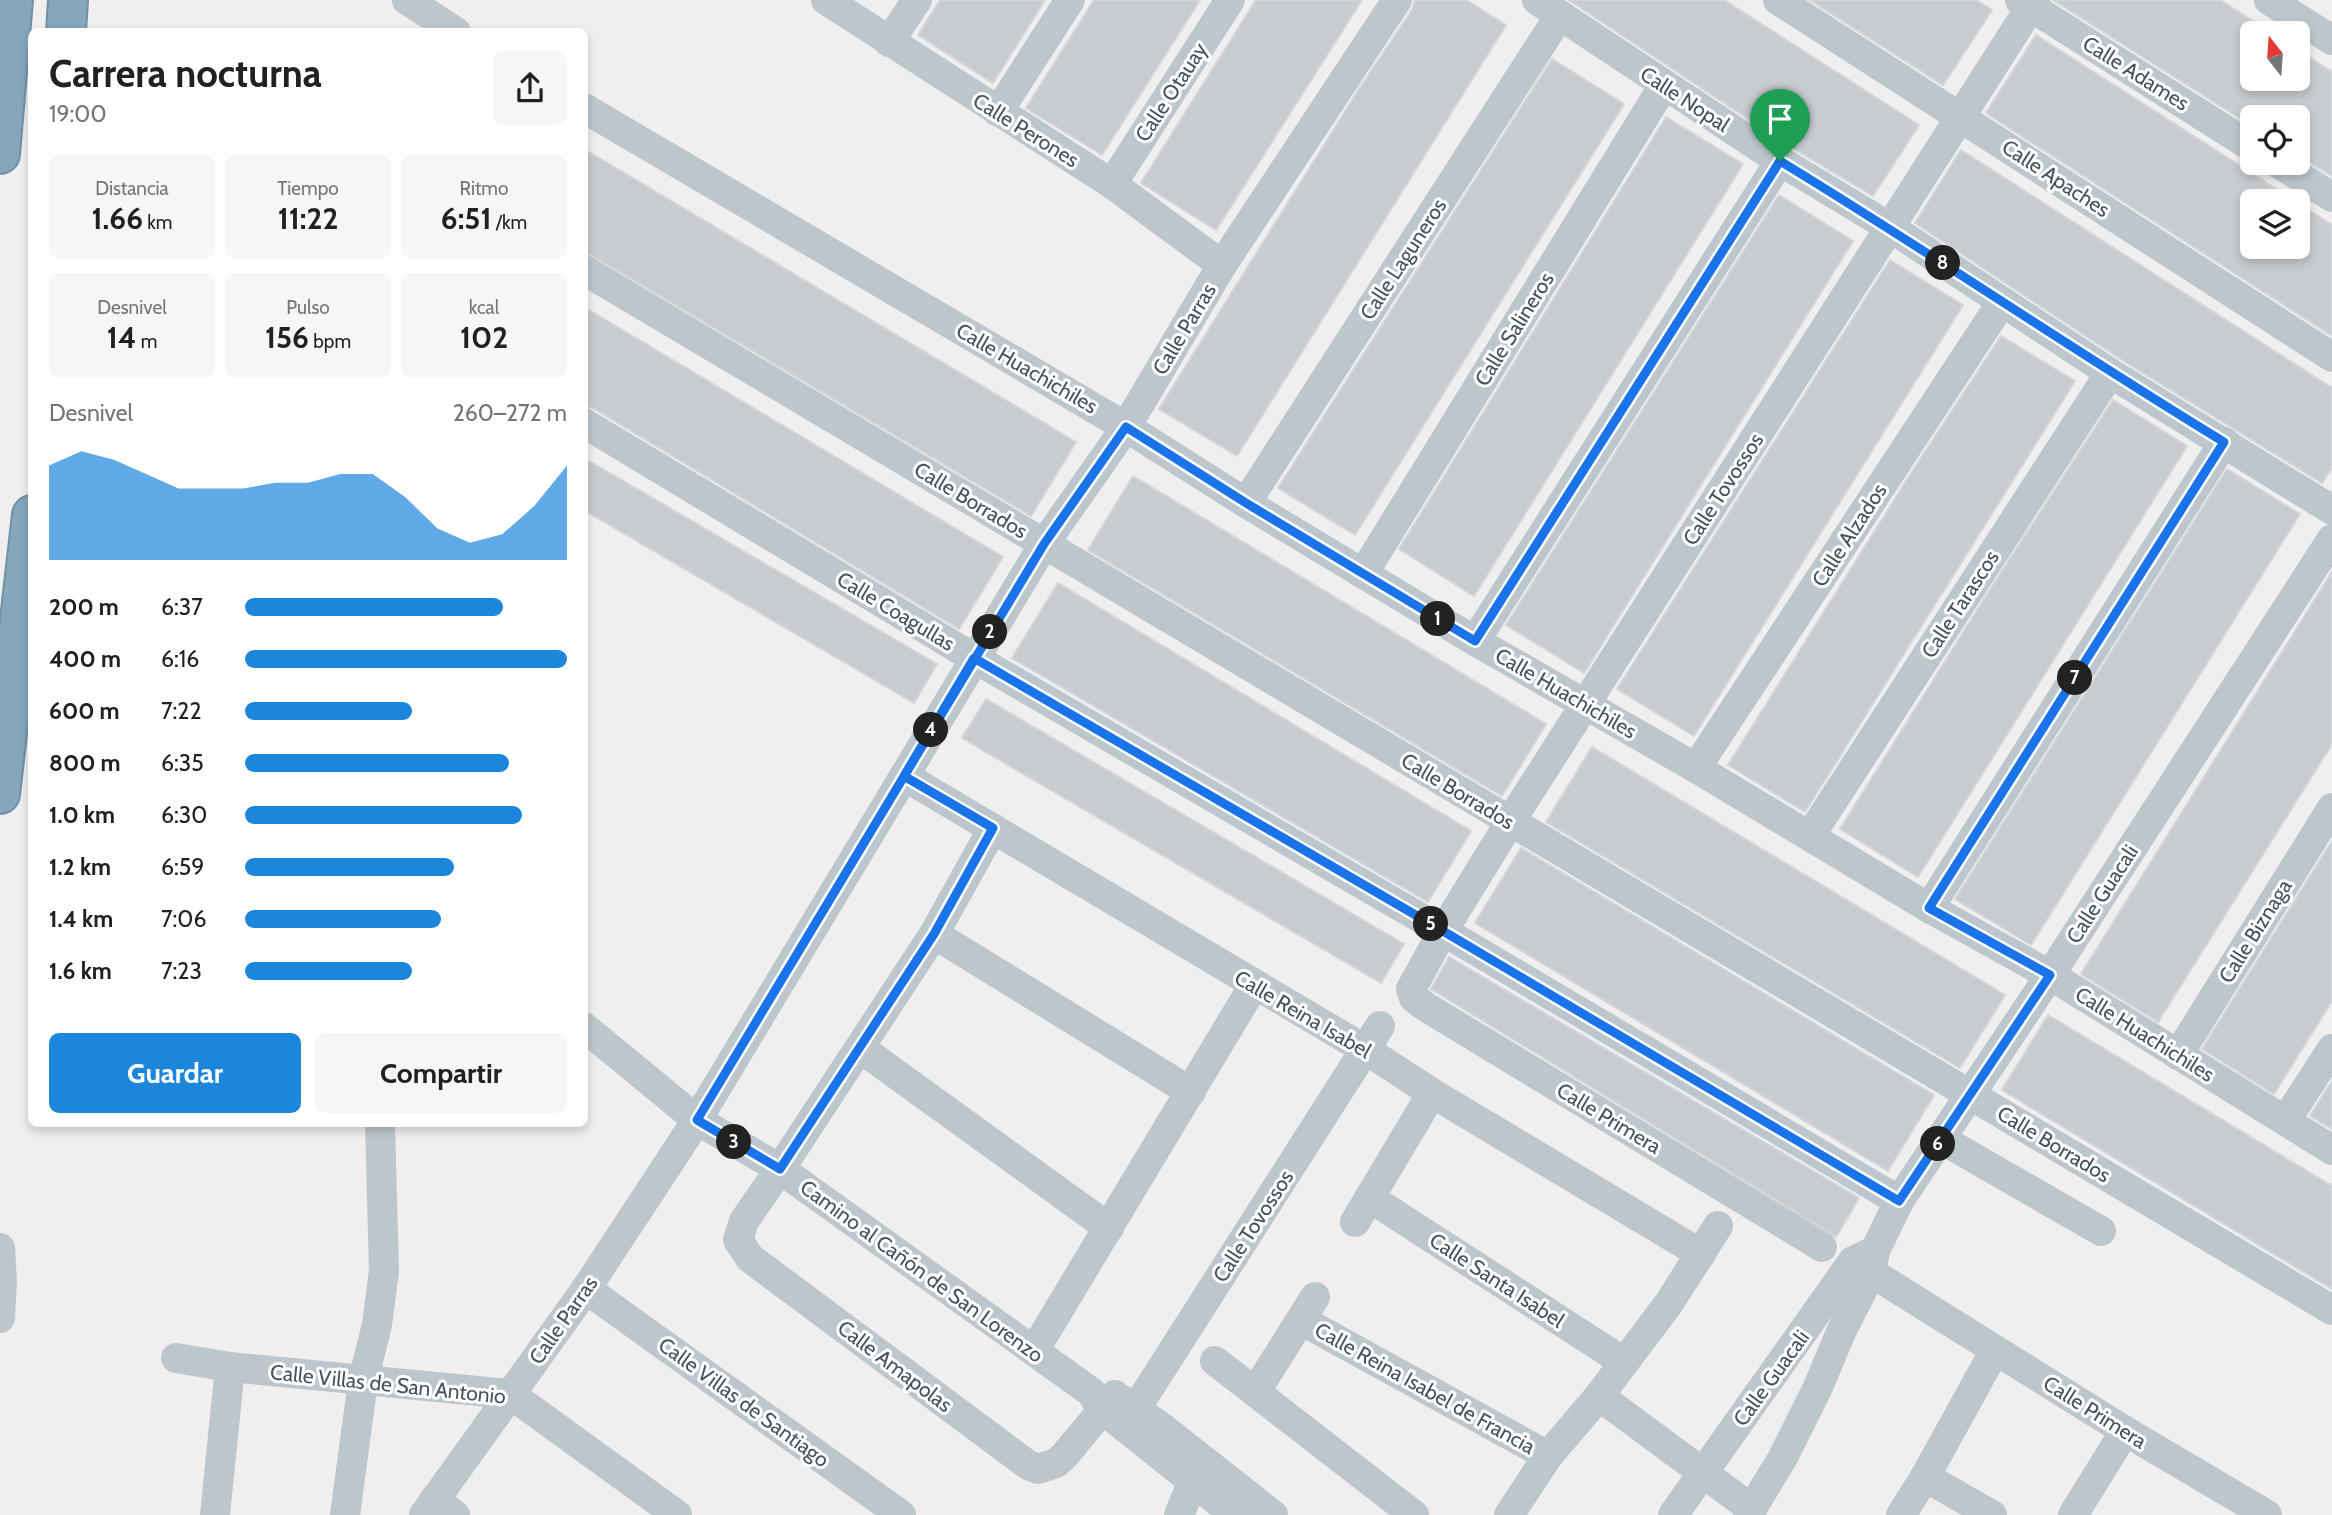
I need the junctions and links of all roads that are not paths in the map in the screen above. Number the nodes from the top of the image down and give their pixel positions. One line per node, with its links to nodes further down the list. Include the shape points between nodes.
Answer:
1 (13, 0): 22 (highway)
2 (68, 0): 13 (highway)
3 (407, 0): 14 (street)
4 (826, 0): 16 (street, Calle Perones)
5 (917, 0): 16 (street)
6 (1070, 0): 19 (street)
7 (1230, 0): 25 (street, Calle Otauay)
8 (1397, 0): 28 (street, Calle Parras)
9 (1778, 0): 20 (street, Calle Apaches)
10 (2269, 0): 15 (street)
11 (2028, 2): 20 (street, Calle Tovossos); 21 (street, Calle Adames)
12 (1548, 8): 17 (street, Calle Nopal); 36 (street, Calle Laguneros)
13 (66, 28)
14 (451, 28)
15 (2332, 40)
16 (889, 42): 19 (street, Calle Perones)
17 (1664, 85): 23 (street, Calle Nopal); 40 (street, Calle Salineros)
18 (588, 110): 34 (street, Calle Huachichiles)
19 (998, 112): 25 (street, Calle Perones)
20 (1961, 116): 27 (street, Calle Tovossos); 31 (street, Calle Apaches)
21 (2240, 139)
22 (0, 154)
23 (1780, 161): 27 (street, Calle Nopal); 43 (street)
24 (2297, 175): 26 (street)
25 (1112, 184): 28 (street, Calle Perones)
26 (2332, 197)
27 (1891, 228): 30 (street, Calle Nopal); 45 (street, Calle Tovossos)
28 (1222, 265): 34 (street, Calle Parras)
29 (588, 272): 39 (street, Calle Borrados)
30 (2002, 302): 32 (street, Calle Nopal); 46 (street, Calle Alzados)
31 (2332, 357)
32 (2110, 373): 35 (street, Calle Nopal); 52 (street, Calle Tarascos)
33 (588, 425): 44 (street, Calle Coagullas)
34 (1126, 427): 36 (street, Calle Huachichiles); 39 (street, Calle Parras)
35 (2224, 442): 37 (street, Calle Nopal); 53 (street)
36 (1246, 503): 40 (street, Calle Huachichiles)
37 (2332, 510)
38 (2332, 539): 56 (street, Calle Guacali)
39 (1044, 544): 44 (street, Calle Parras); 50 (street, Calle Borrados)
40 (1363, 574): 43 (street, Calle Huachichiles)
41 (28, 581): 42 (highway)
42 (25, 631): 48 (highway)
43 (1475, 641): 45 (street, Calle Huachichiles)
44 (974, 658): 47 (street, Calle Parras); 54 (street, Calle Coagullas)
45 (1586, 704): 46 (street, Calle Huachichiles); 50 (street, Calle Tovossos)
46 (1696, 768): 52 (street, Calle Huachichiles)
47 (904, 776): 51 (street, Calle Reina Isabel); 67 (street, Calle Parras)
48 (0, 794)
49 (2332, 808): 63 (street, Calle Biznaga)
50 (1510, 822): 54 (street, Calle Tovossos); 66 (street, Calle Borrados)
51 (993, 828): 55 (street); 58 (street, Calle Reina Isabel)
52 (1810, 836): 53 (street, Calle Huachichiles)
53 (1929, 908): 56 (street, Calle Huachichiles)
54 (1443, 931): 57 (street, Calle Tovossos); 73 (street, Calle Coagullas)
55 (934, 934): 61 (street); 64 (street)
56 (2050, 975): 63 (street, Calle Huachichiles); 66 (street, Calle Guacali)
57 (1415, 980): 77 (street, Calle Primera, via 1411,994 1419,1002)
58 (1254, 985): 60 (street, Calle Reina Isabel); 64 (street)
59 (588, 1030): 67 (street, Camino al Cañón de San Lorenzo)
60 (1373, 1038): 65 (street, Calle Reina Isabel); 96 (street, Calle Tovossos)
61 (860, 1048): 72 (street); 75 (street)
62 (2332, 1049): 68 (street)
63 (2178, 1055): 68 (street, Calle Huachichiles)
64 (1191, 1092): 75 (street)
65 (1432, 1093): 79 (street, Calle Reina Isabel); 90 (street, Calle Santa Isabel, via 1363,1210)
66 (1969, 1094): 70 (street, Calle Guacali); 82 (street, Calle Borrados)
67 (697, 1120): 72 (street, Camino al Cañón de San Lorenzo); 81 (street, Calle Parras)
68 (2286, 1120): 71 (street, Calle Huachichiles)
69 (380, 1127): 92 (street, via 384,1271)
70 (1941, 1139): 73 (street, Calle Guacali); 76 (street)
71 (2332, 1150)
72 (780, 1169): 87 (street, Camino al Cañón de San Lorenzo); 96 (street, Calle Amapolas, via 744,1221 738,1240 750,1258 1028,1465 1038,1469 1056,1463)
73 (1899, 1201): 80 (street, Calle Guacali)
74 (1718, 1226): 79 (street)
75 (1109, 1228): 87 (street)
76 (2101, 1231)
77 (1822, 1247)
78 (0, 1248): 84 (street)
79 (1701, 1254): 90 (street)
80 (1866, 1262): 83 (street, Calle Guacali); 85 (street, Calle Guacali); 86 (street, Calle Primera)
81 (586, 1289): 94 (street, Calle Parras); 109 (street, Calle Villas de Santiago)
82 (2332, 1310)
83 (1816, 1315): 85 (street); 99 (street, Calle Guacali)
84 (0, 1318)
85 (1841, 1332): 105 (street, Calle Guacali, via 1782,1459)
86 (1995, 1350): 97 (street, Calle Primera); 100 (street)
87 (1034, 1351): 96 (street, Camino al Cañón de San Lorenzo)
88 (176, 1358): 91 (street, Calle Villas de San Antonio)
89 (1215, 1361): 93 (street)
90 (1624, 1362): 95 (street)
91 (230, 1367): 92 (street, Calle Villas de San Antonio); 106 (street)
92 (363, 1381): 94 (street, Calle Villas de San Antonio); 107 (street)
93 (1256, 1391): 98 (street, Calle Reina Isabel de Francia, via 1308,1308); 113 (street)
94 (510, 1394): 103 (street, Calle Parras); 108 (street, Calle Villas de San Antonio)
95 (1599, 1396): 98 (street); 99 (street)
96 (1114, 1406): 101 (street, Camino al Cañón de San Lorenzo); 112 (street, Camino al Cañón de San Lorenzo)
97 (2124, 1431): 102 (street, Calle Primera); 117 (street)
98 (1548, 1456): 114 (street)
99 (1703, 1472): 104 (street, Calle Guacali); 105 (street)
100 (1925, 1477): 115 (street); 116 (street)
101 (1193, 1481): 110 (street); 111 (street, Camino al Cañón de San Lorenzo)
102 (2227, 1505): 118 (street, Calle Primera)
103 (437, 1510)
104 (1682, 1512)
105 (1750, 1512)
106 (215, 1515)
107 (345, 1515)
108 (677, 1515)
109 (901, 1515)
110 (1179, 1515)
111 (1235, 1515)
112 (1273, 1515)
113 (1413, 1515)
114 (1509, 1515)
115 (1901, 1515)
116 (1992, 1515)
117 (2073, 1515)
118 (2267, 1515)

